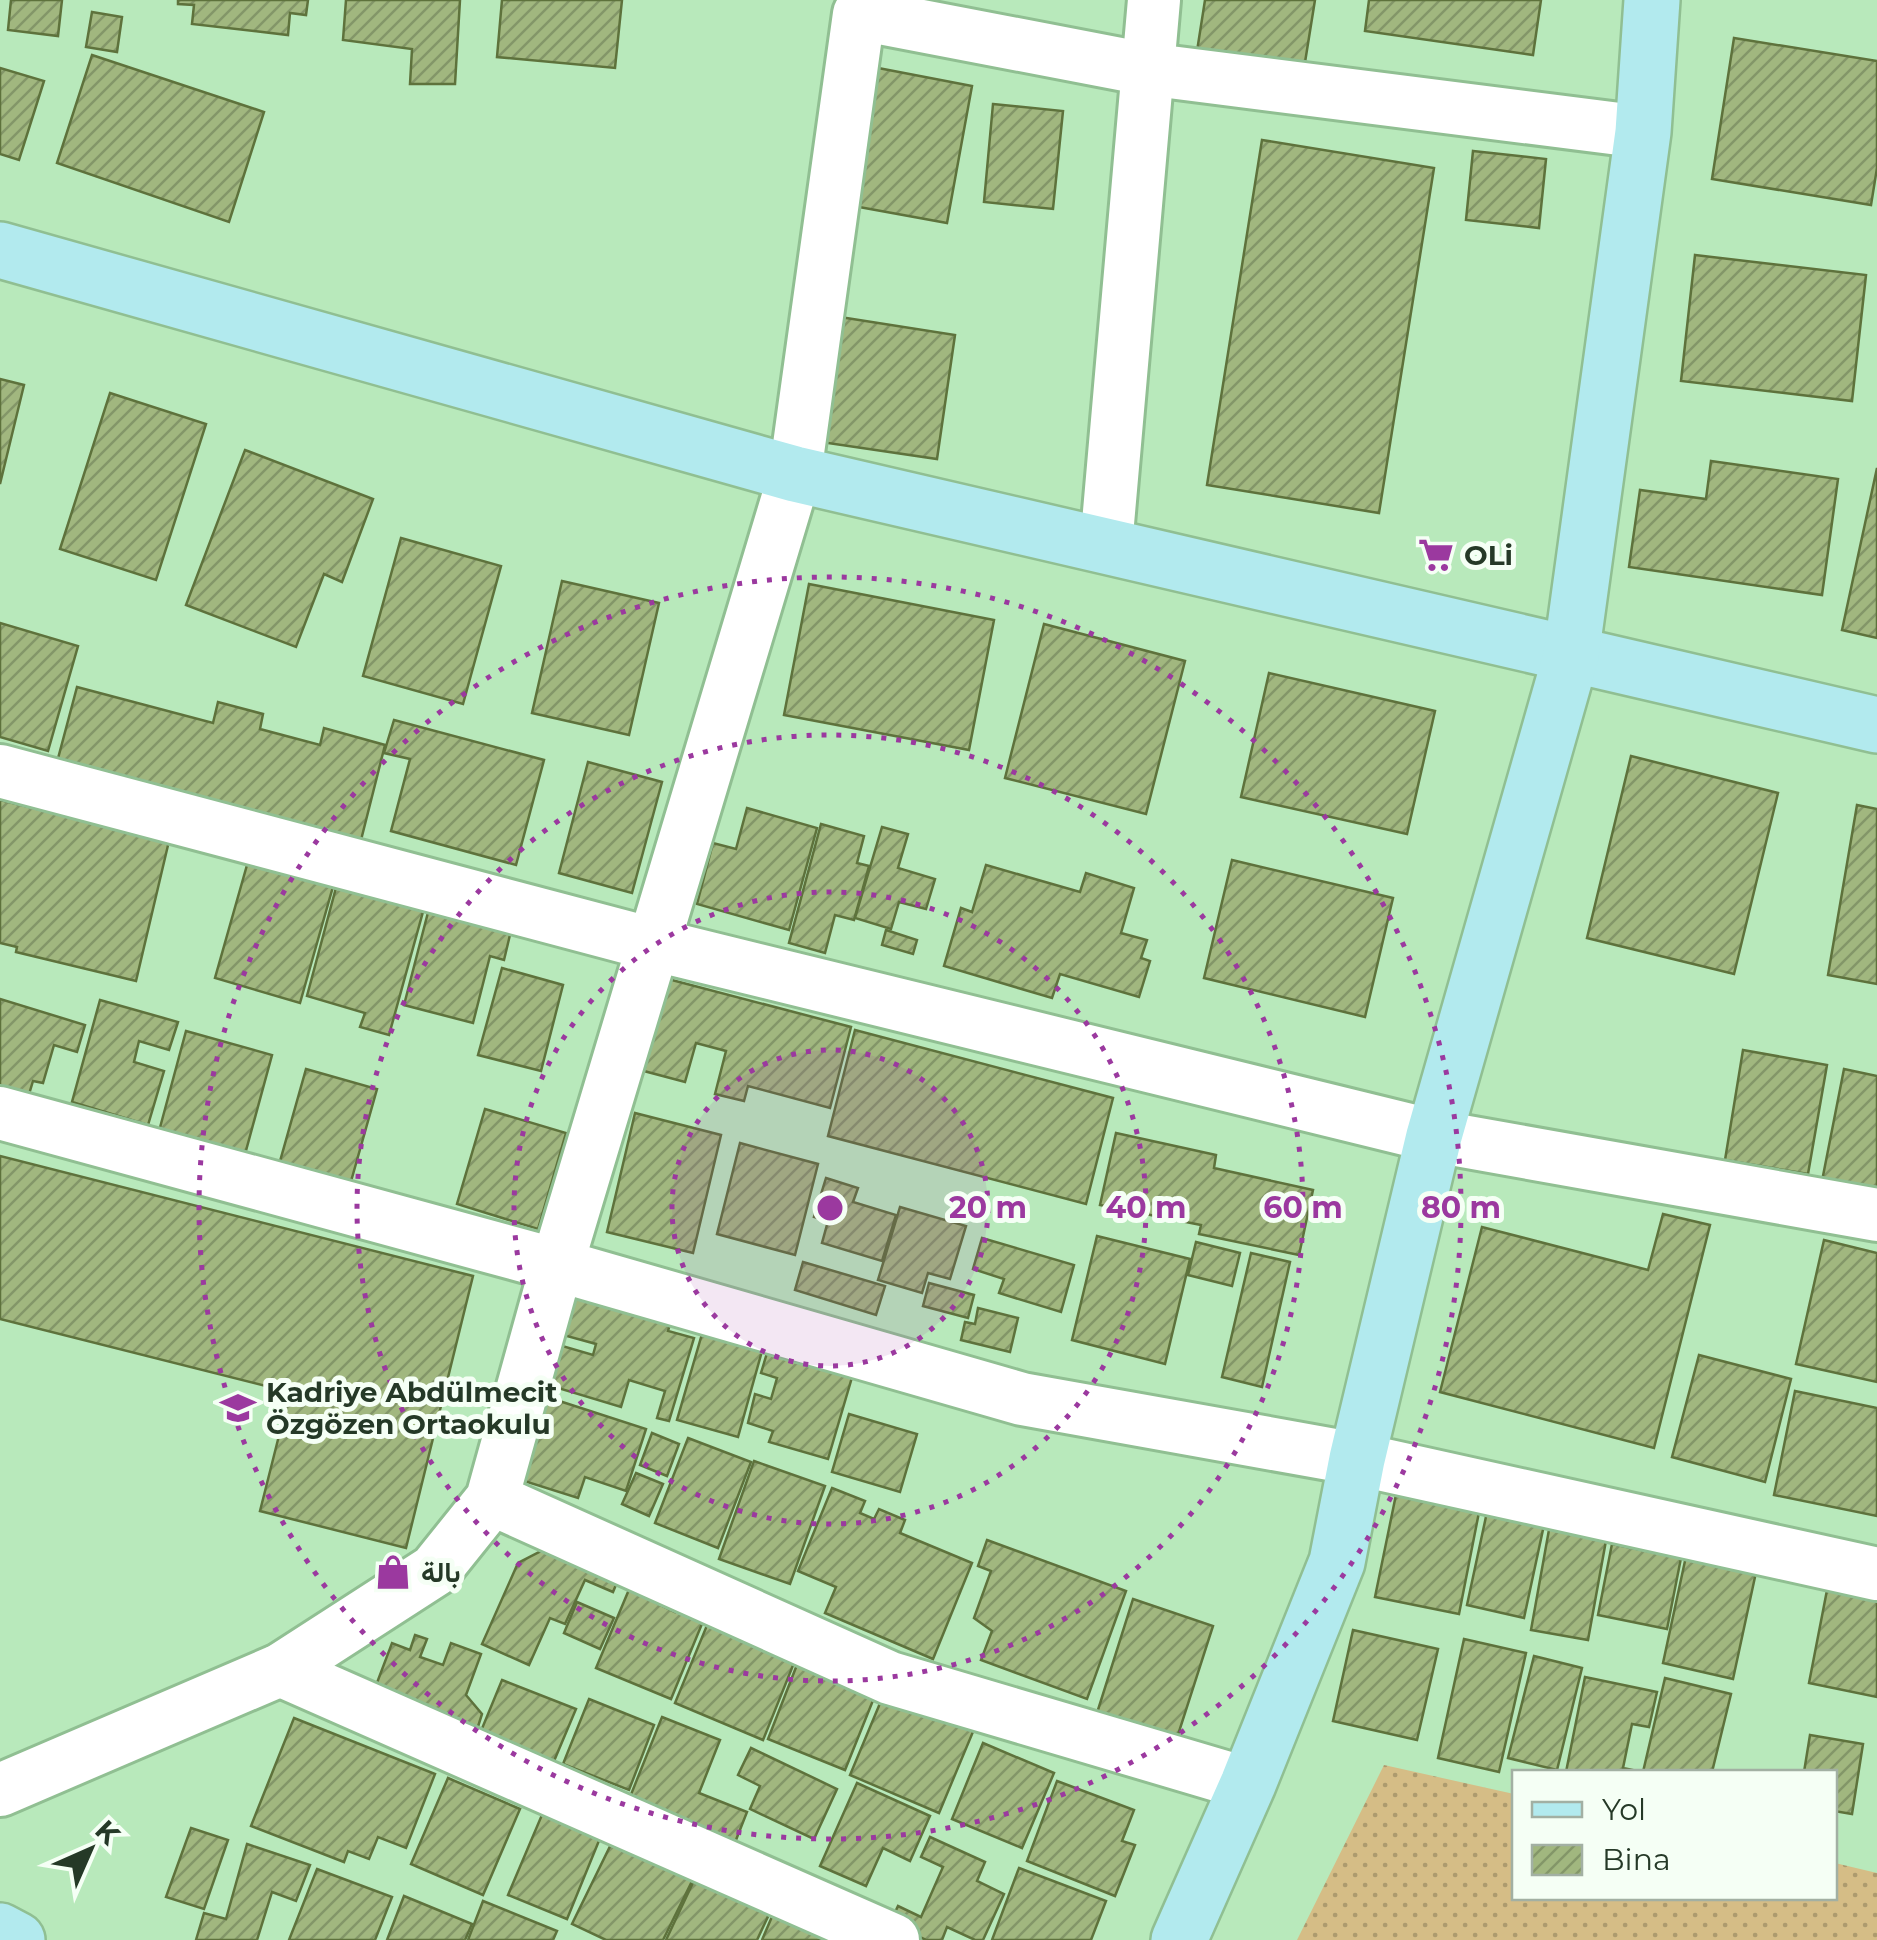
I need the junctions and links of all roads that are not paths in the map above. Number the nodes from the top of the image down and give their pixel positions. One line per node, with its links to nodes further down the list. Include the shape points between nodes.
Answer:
1 (1154, 0): 4 (street)
2 (1652, 0): 5 (street)
3 (857, 7): 4 (street); 7 (street)
4 (1146, 69): 5 (street); 8 (street)
5 (1644, 132): 9 (street)
6 (0, 250): 7 (street)
7 (795, 474): 8 (street); 12 (street)
8 (1106, 546): 9 (street)
9 (1572, 656): 10 (street); 14 (street)
10 (1877, 725)
11 (0, 771): 12 (street)
12 (652, 944): 14 (street); 16 (street)
13 (0, 1112): 16 (street)
14 (1434, 1136): 15 (street); 17 (street)
15 (1877, 1215)
16 (557, 1265): 17 (street, via 1022,1399); 18 (street)
17 (1357, 1459): 19 (street); 21 (street, via 1336,1562)
18 (492, 1499): 20 (street, via 436,1570); 21 (street, via 890,1678)
19 (1877, 1574)
20 (280, 1670): 22 (street); 25 (street)
21 (1248, 1784): 26 (street)
22 (0, 1790)
23 (0, 1931): 24 (street)
24 (17, 1940)
25 (893, 1940)
26 (1179, 1940)

